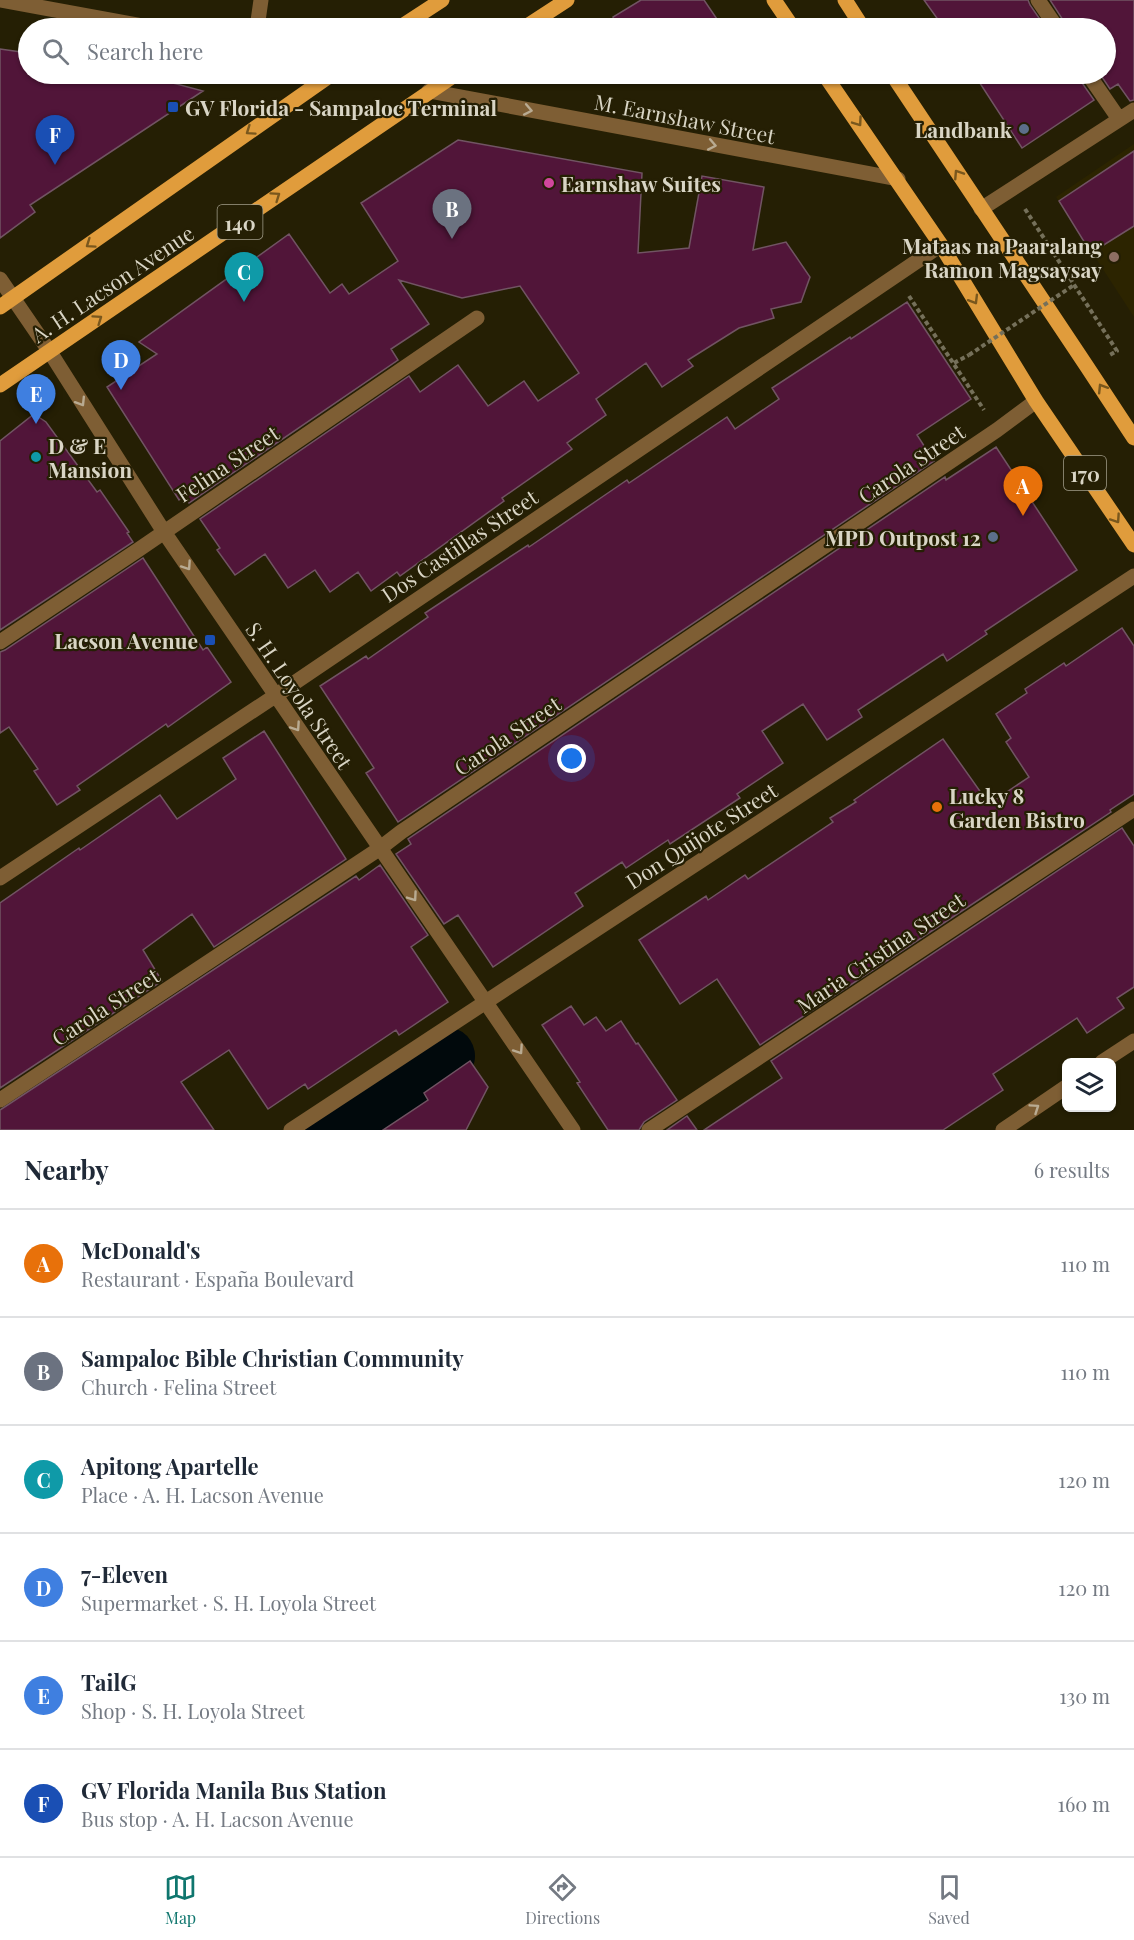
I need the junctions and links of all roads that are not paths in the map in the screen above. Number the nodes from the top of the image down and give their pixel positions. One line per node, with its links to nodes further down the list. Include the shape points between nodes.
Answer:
1 (1, 0): 8 (street)
2 (261, 0): 9 (street)
3 (442, 0): 10 (main road)
4 (567, 0): 11 (main road)
5 (774, 0): 12 (main road)
6 (845, 0): 13 (main road)
7 (1038, 0): 14 (street)
8 (99, 18)
9 (258, 18)
10 (414, 18)
11 (539, 18)
12 (787, 18)
13 (857, 18)
14 (1050, 18)
15 (318, 84): 27 (main road, A. H. Lacson Avenue, one-way to 27)
16 (440, 84): 20 (main road, A. H. Lacson Avenue / 140)
17 (832, 84): 23 (main road, 170, one-way to 23)
18 (899, 84): 24 (main road, one-way to 18)
19 (1095, 84): 22 (street)
20 (429, 91): 23 (street, M. Earnshaw Street, one-way to 23); 30 (main road, A. H. Lacson Avenue / 140, one-way to 20)
21 (1134, 110): 22 (street)
22 (1119, 119): 24 (street)
23 (898, 180): 25 (main road, 170)
24 (981, 209): 33 (main road, one-way to 24)
25 (941, 245): 32 (main road, 170, one-way to 32); 38 (street, Dos Castillas Street)
26 (0, 279): 27 (street, S. H. Loyola Street)
27 (14, 298): 28 (main road, A. H. Lacson Avenue); 30 (street, S. H. Loyola Street)
28 (0, 307)
29 (477, 318): 34 (street, Felina Street)
30 (50, 352): 31 (main road, A. H. Lacson Avenue / 140); 34 (street, S. H. Loyola Street, one-way to 34)
31 (0, 385)
32 (1036, 401): 35 (main road, 170, one-way to 35); 40 (street, Carola Street)
33 (1134, 438)
34 (164, 532): 37 (street, Felina Street); 38 (street, S. H. Loyola Street, one-way to 38)
35 (1134, 544)
36 (1134, 576): 42 (street, Don Quijote Street)
37 (0, 642)
38 (275, 696): 40 (street, S. H. Loyola Street, one-way to 40); 41 (street, Dos Castillas Street)
39 (1134, 809): 49 (street, Maria Cristina Street)
40 (380, 849): 42 (street, S. H. Loyola Street, one-way to 42); 46 (street, Carola Street)
41 (0, 878)
42 (486, 1002): 47 (street, Don Quijote Street); 48 (street, S. H. Loyola Street, one-way to 48)
43 (1134, 1041): 44 (street)
44 (1108, 1058)
45 (1062, 1090): 50 (street, one-way to 45)
46 (0, 1100)
47 (291, 1130)
48 (573, 1130)
49 (649, 1130)
50 (1003, 1130)

